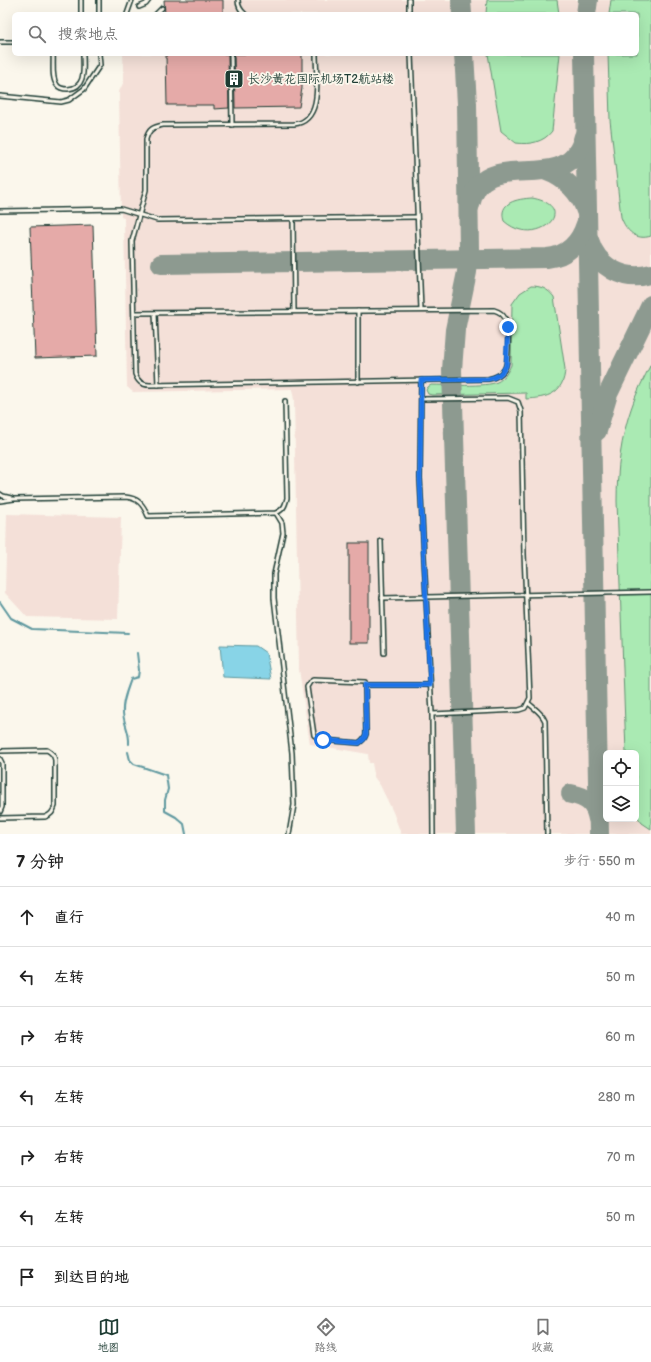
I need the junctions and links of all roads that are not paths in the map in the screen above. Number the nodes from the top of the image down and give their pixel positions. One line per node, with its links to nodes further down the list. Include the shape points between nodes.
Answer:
1 (81, 0): 9 (lane)
2 (98, 0): 10 (lane)
3 (132, 0): 11 (lane)
4 (149, 0): 7 (lane)
5 (238, 0): 13 (lane)
6 (409, 0): 14 (lane)
7 (139, 7)
8 (162, 8): 12 (lane)
9 (81, 12)
10 (99, 12)
11 (128, 12)
12 (158, 12)
13 (242, 12)
14 (409, 12)
15 (0, 42): 16 (lane)
16 (12, 42)
17 (53, 56): 18 (lane, via 56,85 65,89 78,86 82,81)
18 (83, 56)
19 (99, 56): 23 (lane, via 100,65 84,89 70,100 61,102)
20 (231, 56): 24 (lane)
21 (316, 56): 24 (lane, via 316,99 313,113 309,118 294,124)
22 (411, 56): 27 (lane)
23 (0, 96)
24 (232, 124): 26 (lane, via 164,125 152,128 146,139 146,190)
25 (0, 211): 26 (lane, via 121,209)
26 (140, 215): 28 (lane, via 157,220); 32 (lane, via 132,241)
27 (417, 217): 28 (lane); 29 (lane)
28 (293, 219): 30 (lane)
29 (421, 310): 31 (lane); 34 (lane, via 494,310 503,314 508,327 506,366 497,377)
30 (294, 311): 31 (lane); 33 (lane)
31 (358, 311): 35 (lane)
32 (134, 313): 33 (lane); 36 (lane, via 135,374 145,385)
33 (155, 313): 36 (lane)
34 (421, 380): 35 (lane); 37 (lane)
35 (358, 382): 36 (lane)
36 (158, 385)
37 (421, 399): 45 (lane, via 508,398 518,402 522,411); 46 (lane, via 420,478)
38 (285, 401): 42 (lane, via 287,498 285,506)
39 (0, 494): 40 (lane)
40 (14, 499): 41 (lane); 42 (lane, via 132,498 140,502 148,516)
41 (0, 501)
42 (276, 513): 57 (lane, via 282,523 283,532 274,574 274,598 292,753 294,805)
43 (381, 541): 47 (lane)
44 (651, 592): 45 (lane)
45 (526, 594): 46 (lane); 51 (lane, via 530,693)
46 (426, 596): 47 (lane); 50 (lane)
47 (382, 598): 48 (lane)
48 (384, 653)
49 (365, 685): 49 (lane, via 365,682 310,682 307,687 313,732 316,737 323,740 359,743 364,739); 50 (lane)
50 (430, 685): 52 (lane)
51 (528, 704): 52 (lane, via 519,710); 59 (lane, via 540,712 545,721)
52 (432, 714): 58 (lane)
53 (0, 751): 56 (lane, via 51,752 55,760 56,806 51,815 45,817)
54 (0, 759): 55 (lane)
55 (0, 812)
56 (0, 818)
57 (289, 834)
58 (433, 834)
59 (547, 834)

